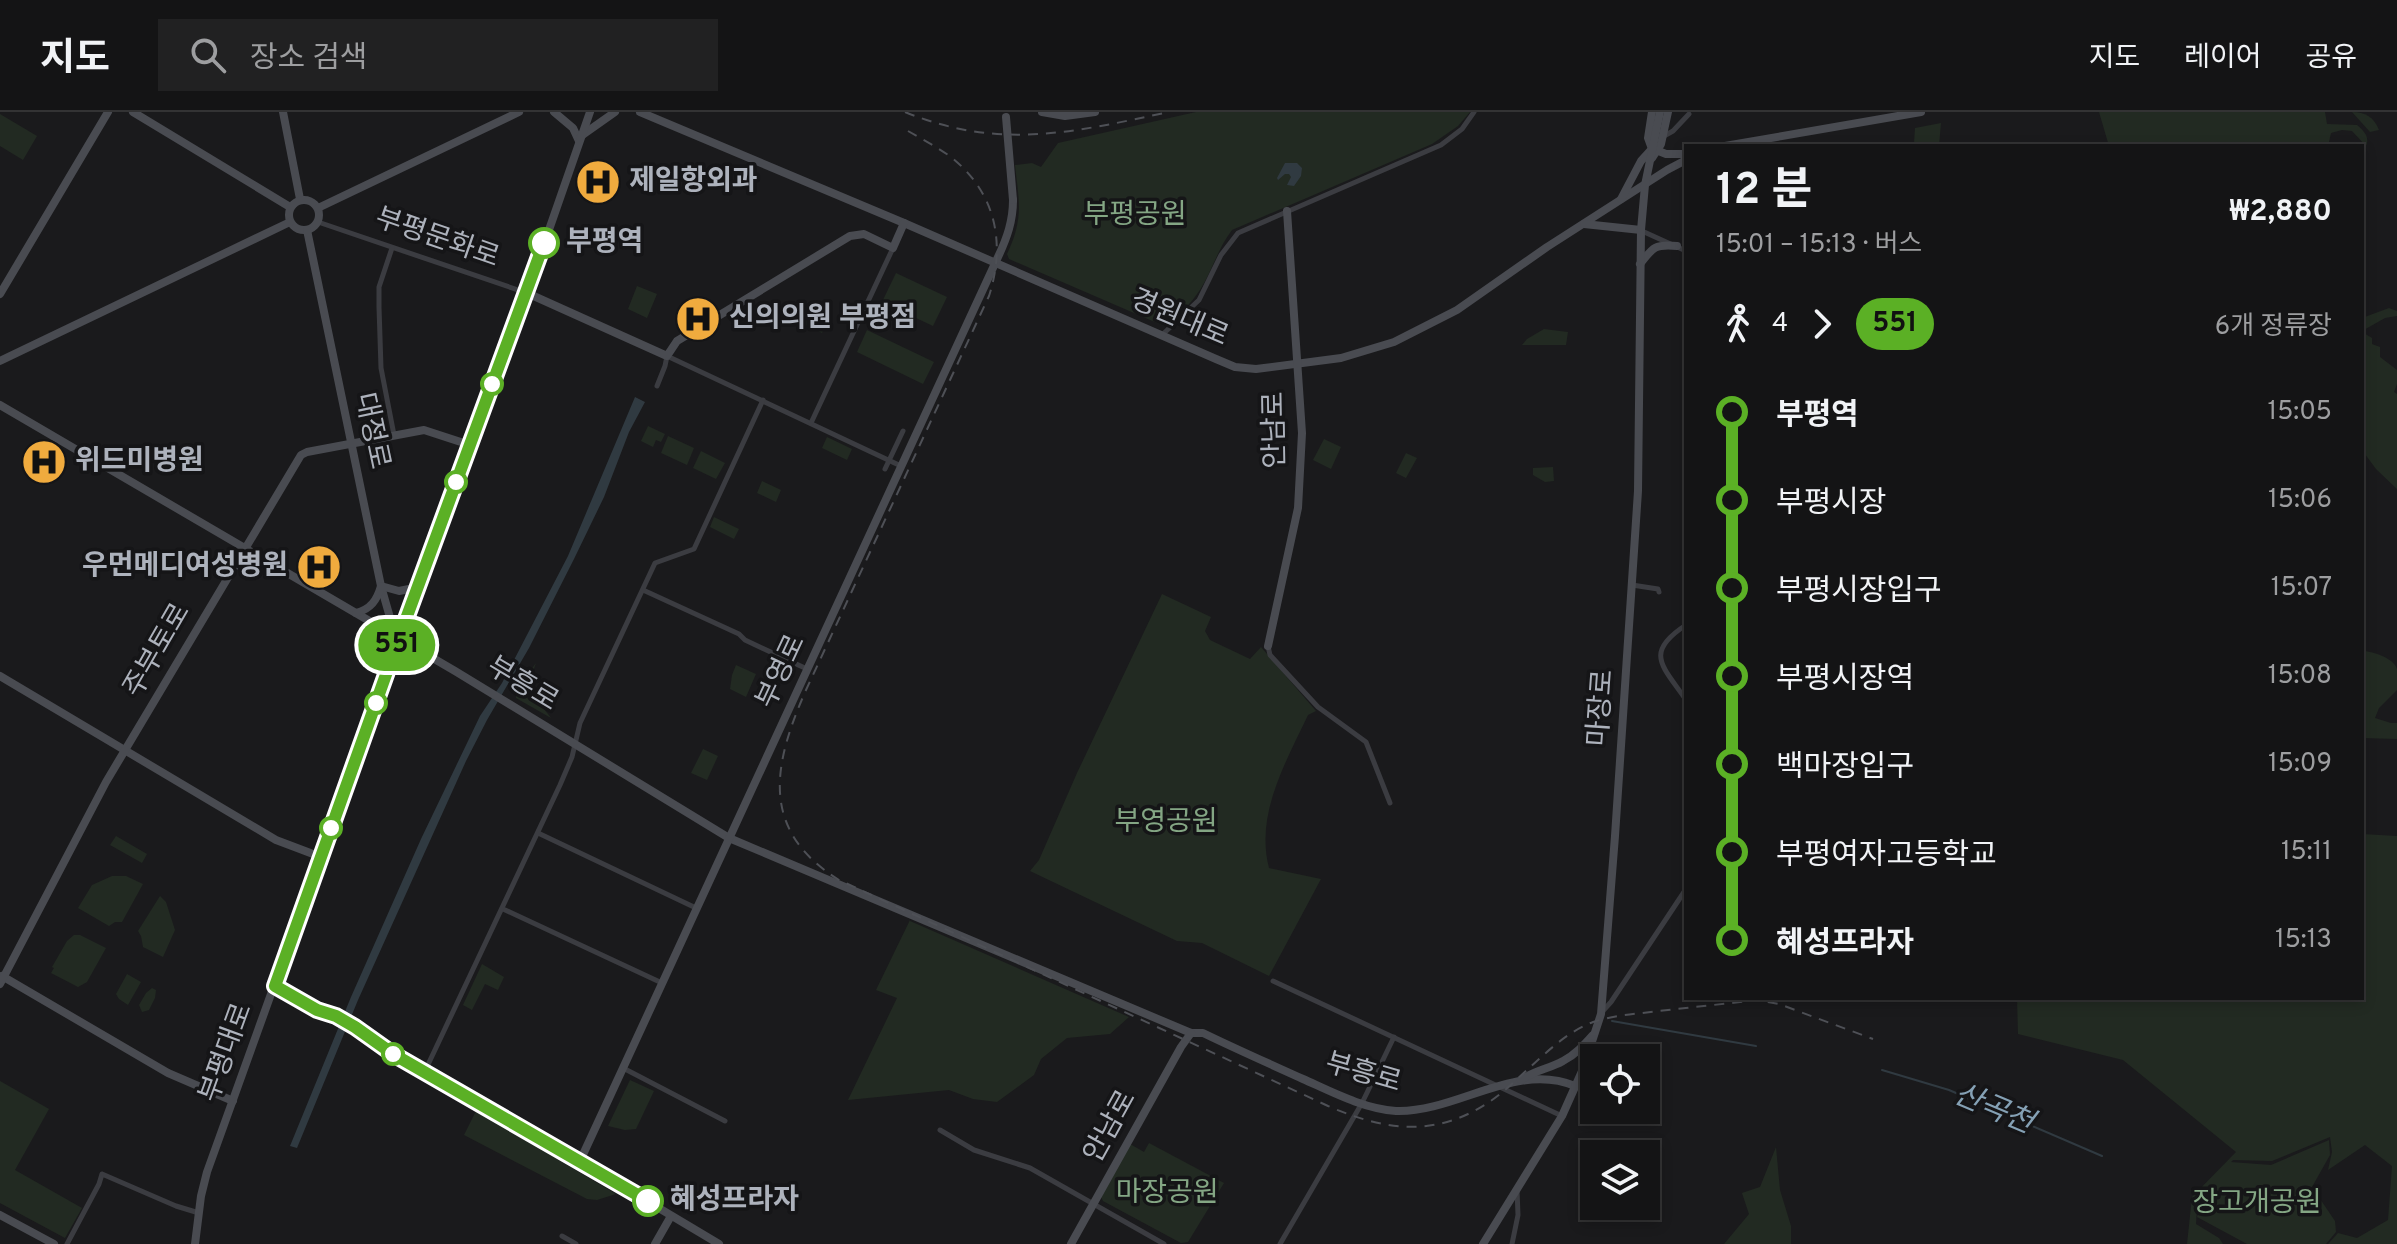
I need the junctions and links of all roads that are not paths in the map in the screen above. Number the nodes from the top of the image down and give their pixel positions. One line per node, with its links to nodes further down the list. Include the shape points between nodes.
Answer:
1 (108, 112): 42 (main road)
2 (133, 112): 26 (main road)
3 (283, 112): 24 (main road)
4 (519, 112): 27 (main road)
5 (554, 112): 18 (main road)
6 (590, 112): 18 (main road, 부평대로)
7 (615, 112): 18 (main road)
8 (640, 112): 31 (main road, 경원대로)
9 (1042, 112): 10 (main road)
10 (1095, 112)
11 (1474, 112): 28 (street, via 1441,145)
12 (1652, 112): 20 (main road, via 1648,138)
13 (1660, 112): 20 (main road)
14 (1668, 112): 20 (main road)
15 (1921, 112): 19 (main road)
16 (1007, 114): 39 (main road, 부영로, bridge, via 1013,215)
17 (1689, 114): 20 (street)
18 (580, 139): 41 (main road, 부평대로)
19 (1737, 144)
20 (1657, 145): 21 (main road, via 1666,154); 23 (main road, 마장로); 25 (main road, via 1641,161)
21 (1684, 153)
22 (1684, 161): 23 (main road, 경원대로)
23 (1645, 185): 25 (main road, 경원대로); 34 (main road, 마장로)
24 (300, 199): 26 (main road); 27 (main road)
25 (1619, 202): 32 (main road, 경원대로)
26 (290, 207): 29 (main road)
27 (318, 208): 30 (main road)
28 (1287, 211): 43 (street, via 1233,237 1199,300); 46 (main road, 안남로)
29 (290, 222): 33 (main road); 45 (main road)
30 (318, 222): 33 (main road); 36 (street, 부평문화로)
31 (904, 223): 37 (main road); 39 (main road, 경원대로)
32 (1584, 224): 34 (main road); 46 (main road, 경원대로, via 1457,310 1394,342)
33 (307, 230): 53 (main road, 대정로)
34 (1641, 230): 35 (street); 40 (main road, 마장로)
35 (1677, 246): 38 (street); 40 (main road, via 1655,247)
36 (392, 248): 41 (street, 부평문화로); 52 (street, via 379,287 379,307 381,368)
37 (893, 248): 44 (main road, via 864,234 846,238 679,340); 50 (street)
38 (1684, 250)
39 (995, 264): 43 (main road, 경원대로); 56 (main road, 부영로)
40 (1640, 264): 59 (main road, 마장로)
41 (527, 293): 44 (main road, 부평문화로); 54 (main road, 부평대로)
42 (0, 294)
43 (1161, 336): 46 (main road, 경원대로, via 1235,367)
44 (667, 356): 47 (street); 48 (street)
45 (0, 361)
46 (1296, 365): 67 (main road, 안남로, via 1302,433 1298,508)
47 (657, 386)
48 (763, 400): 50 (street); 62 (street, via 694,549 655,563)
49 (0, 405): 58 (main road, 부흥로)
50 (811, 423): 55 (street)
51 (903, 431): 55 (street)
52 (394, 435): 53 (main road, 주부토로); 54 (main road, 주부토로, via 424,430)
53 (352, 443): 58 (main road, 주부토로, via 301,455); 60 (main road, 대정로)
54 (470, 445): 61 (main road, 부평대로)
55 (889, 460): 56 (street); 57 (street)
56 (901, 466): 69 (main road, 부영로)
57 (885, 469)
58 (244, 547): 64 (main road, 부흥로); 74 (main road, 주부토로)
59 (1632, 585): 63 (street); 86 (main road, 마장로)
60 (381, 586): 61 (main road, via 399,591); 64 (main road, via 368,610); 66 (main road, 대정로)
61 (419, 587): 66 (main road, 부평대로)
62 (643, 590): 69 (street); 73 (street)
63 (1659, 592)
64 (356, 613): 66 (main road, 부흥로)
65 (1684, 626): 72 (street, via 1668,637 1660,654)
66 (399, 638): 68 (main road, 부흥로); 70 (main road, 부평대로)
67 (1268, 646): 75 (street, via 1270,655 1318,707 1366,742)
68 (427, 654): 70 (main road); 73 (main road, 부흥로)
69 (807, 669): 77 (main road, 부영로)
70 (387, 673): 78 (main road, 부평대로)
71 (0, 676): 74 (main road)
72 (1684, 697)
73 (574, 743): 76 (street); 77 (main road, 부흥로)
74 (125, 750): 78 (main road, via 276,840); 82 (main road, 주부토로)
75 (1390, 803)
76 (538, 833): 80 (street); 81 (street)
77 (729, 838): 80 (main road, 부영로); 88 (main road, 부흥로)
78 (321, 857): 85 (main road, 부평대로)
79 (1684, 892): 86 (street)
80 (697, 908): 84 (main road, 부영로)
81 (503, 909): 84 (street); 91 (street)
82 (1, 979): 95 (main road, via 168,1073)
83 (1273, 981): 89 (street)
84 (662, 983): 90 (main road, 부영로)
85 (275, 986): 91 (main road); 95 (main road, 부평대로)
86 (1601, 1014): 87 (main road, 마장로)
87 (1596, 1031): 92 (main road, via 1563,1061); 93 (main road, 마장로)
88 (1191, 1033): 96 (main road, 부흥로, via 1203,1033); 102 (main road, 안남로)
89 (1394, 1037): 94 (street); 96 (street)
90 (623, 1068): 98 (street); 100 (main road, 부영로)
91 (425, 1071): 100 (main road)
92 (1518, 1082): 93 (main road, 부흥로, via 1553,1079); 94 (main road, 부흥로)
93 (1575, 1086): 97 (main road, 마장로)
94 (1500, 1087): 96 (main road, 부흥로, via 1413,1110); 97 (street)
95 (233, 1101): 103 (main road, 부평대로, via 207,1172)
96 (1362, 1103): 115 (street)
97 (1562, 1116): 101 (main road, 마장로)
98 (725, 1121)
99 (940, 1130): 102 (street, via 974,1150 1030,1168)
100 (580, 1161): 105 (main road)
101 (1517, 1189): 116 (main road, 마장로); 117 (street)
102 (1093, 1204): 113 (main road, 안남로); 114 (street)
103 (199, 1213): 108 (street, via 102,1174); 109 (main road, 부평대로)
104 (0, 1215): 107 (main road)
105 (671, 1216): 111 (main road); 112 (main road)
106 (562, 1236): 110 (street)
107 (54, 1244)
108 (67, 1244)
109 (195, 1244)
110 (576, 1244)
111 (655, 1244)
112 (719, 1244)
113 (1071, 1244)
114 (1164, 1244)
115 (1280, 1244)
116 (1483, 1244)
117 (1512, 1244)

